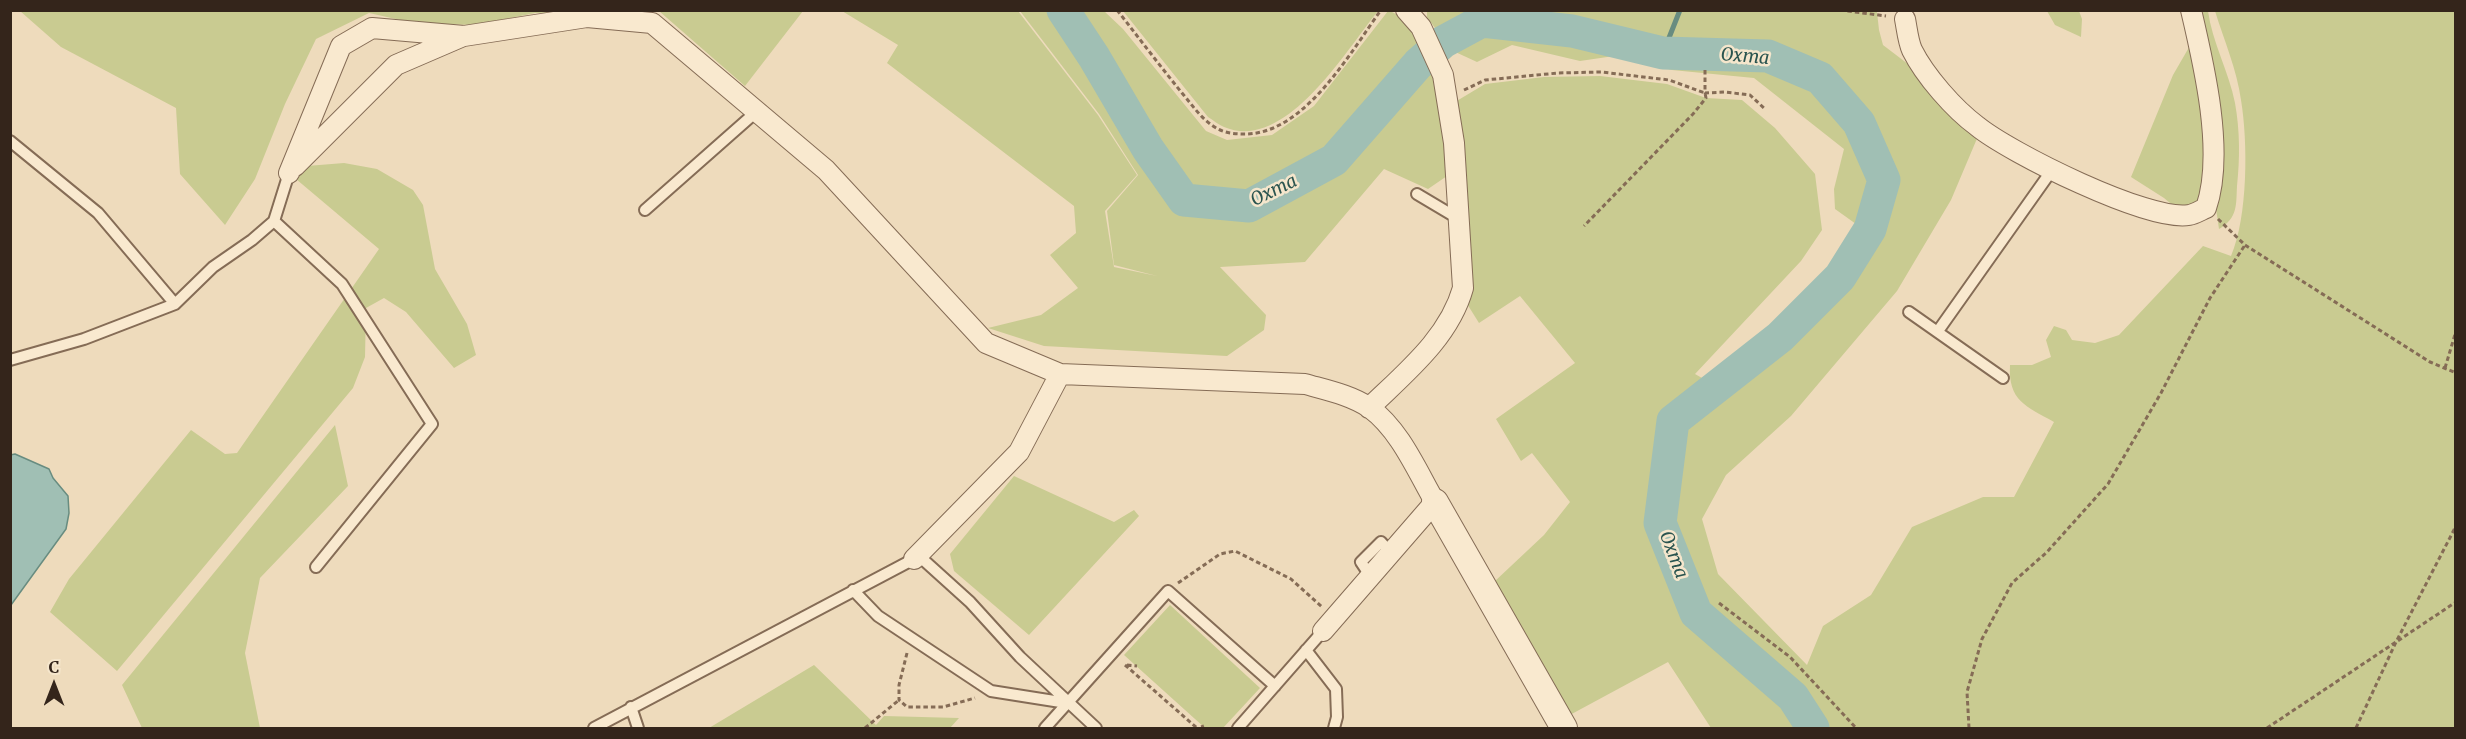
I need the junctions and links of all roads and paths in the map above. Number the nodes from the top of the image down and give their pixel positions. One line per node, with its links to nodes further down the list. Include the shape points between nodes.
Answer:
1 (1117, 10): 2 (path, via 1197,111 1214,127 1239,134 1270,130 1311,104)
2 (1381, 10)
3 (1406, 10): 10 (street, via 1421,27 1443,75)
4 (1840, 10): 6 (path)
5 (2191, 10): 17 (street, via 2213,147 2213,188)
6 (1906, 15): 14 (street, via 1912,49 1940,90 1977,127)
7 (464, 36): 12 (street, via 587,17 652,23); 15 (street, via 396,65); 15 (street, via 372,28 341,46)
8 (1705, 70): 9 (path)
9 (1705, 93): 10 (path, via 1669,80 1600,72 1558,73 1485,80); 11 (path, via 1750,95); 21 (path, via 1706,98 1693,114)
10 (1447, 100): 19 (street)
11 (1766, 110)
12 (756, 112): 18 (lane); 30 (street, via 826,170 986,343)
13 (10, 141): 23 (lane, via 98,213)
14 (2052, 170): 17 (street, via 2129,203 2167,214 2190,215); 26 (lane)
15 (288, 172): 20 (lane)
16 (1417, 194): 19 (lane)
17 (2206, 208): 22 (path)
18 (645, 210)
19 (1460, 219): 32 (street, via 1463,276 1458,306 1433,344)
20 (274, 221): 23 (lane, via 213,267); 36 (lane, via 342,284 432,424)
21 (1584, 226)
22 (2244, 245): 28 (path); 61 (path, via 2210,298 2108,484 2048,552 2012,583 1982,639 1967,692)
23 (175, 304): 27 (lane, via 84,339)
24 (1908, 312): 26 (lane)
25 (2456, 330): 28 (path)
26 (1938, 331): 31 (lane)
27 (10, 360)
28 (2445, 369): 29 (path)
29 (2456, 373)
30 (1060, 374): 32 (street, via 1305,384); 35 (street, via 1019,452)
31 (2003, 378)
32 (1369, 408): 33 (street, via 1390,428)
33 (1435, 502): 41 (street); 59 (street)
34 (2456, 526): 43 (path)
35 (916, 557): 37 (lane); 49 (lane, via 970,602)
36 (315, 567)
37 (852, 590): 42 (lane, via 878,616); 50 (lane)
38 (1168, 591): 41 (path, via 1221,554 1235,551 1291,579); 46 (lane); 49 (lane)
39 (2456, 602): 43 (path)
40 (1719, 603): 60 (path, via 1790,657)
41 (1329, 625): 44 (lane)
42 (910, 638): 47 (lane); 48 (path)
43 (2396, 642): 62 (path); 63 (path)
44 (1306, 650): 46 (lane); 58 (lane, via 1336,689)
45 (1125, 665): 56 (path)
46 (1275, 686): 57 (lane)
47 (991, 691): 48 (path, via 943,707 907,707); 49 (lane)
48 (899, 700): 53 (path)
49 (1067, 703): 54 (lane); 55 (lane)
50 (631, 707): 51 (lane); 52 (lane)
51 (594, 729)
52 (638, 729)
53 (865, 729)
54 (1045, 729)
55 (1096, 729)
56 (1197, 729)
57 (1238, 729)
58 (1334, 729)
59 (1564, 729)
60 (1856, 729)
61 (1969, 729)
62 (2267, 729)
63 (2356, 729)

